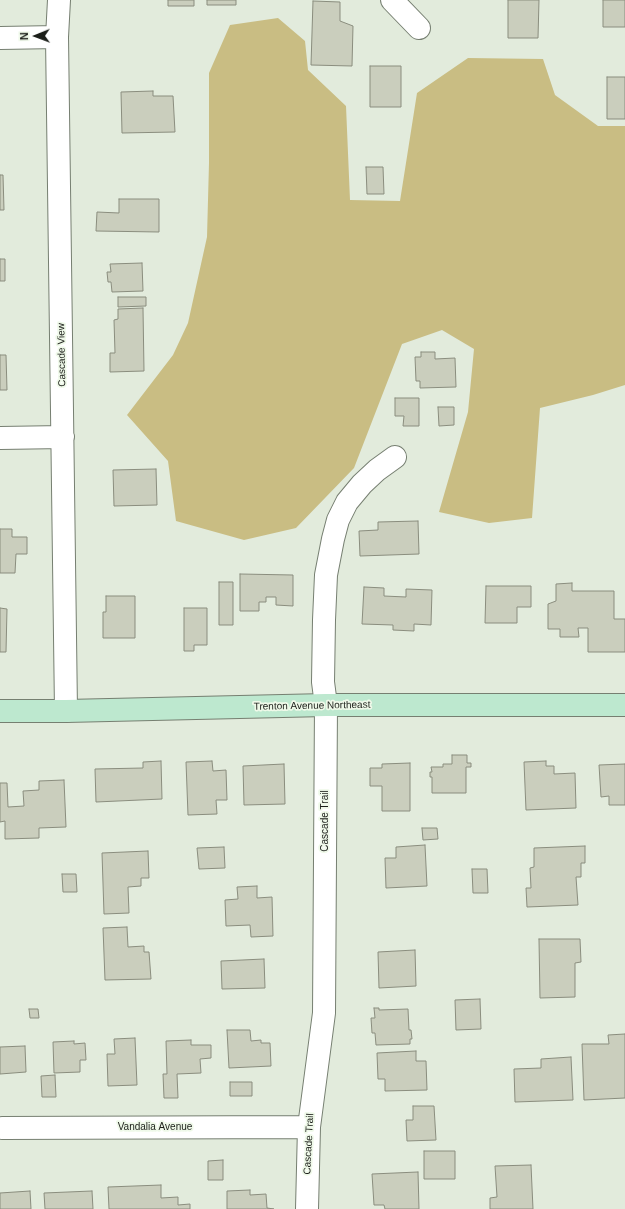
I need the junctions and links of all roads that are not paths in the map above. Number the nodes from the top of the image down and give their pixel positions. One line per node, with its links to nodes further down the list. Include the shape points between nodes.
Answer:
1 (59, 0): 4 (street, Cascade View)
2 (392, 0): 3 (street)
3 (419, 28)
4 (57, 37): 5 (street); 6 (street, Cascade View)
5 (0, 38)
6 (63, 437): 7 (street); 12 (street, Cascade View)
7 (0, 438)
8 (395, 457): 9 (street, Cascade Trail, via 362,484 338,520 326,575 322,682)
9 (326, 705): 10 (main road, Trenton Avenue Northeast); 12 (main road, Trenton Avenue Northeast); 13 (street, Cascade Trail, via 324,1013)
10 (625, 705)
11 (0, 711): 12 (main road, Trenton Avenue Northeast)
12 (66, 711)
13 (309, 1127): 14 (street, Vandalia Avenue); 15 (street, Cascade Trail)
14 (2, 1128)
15 (308, 1209)

